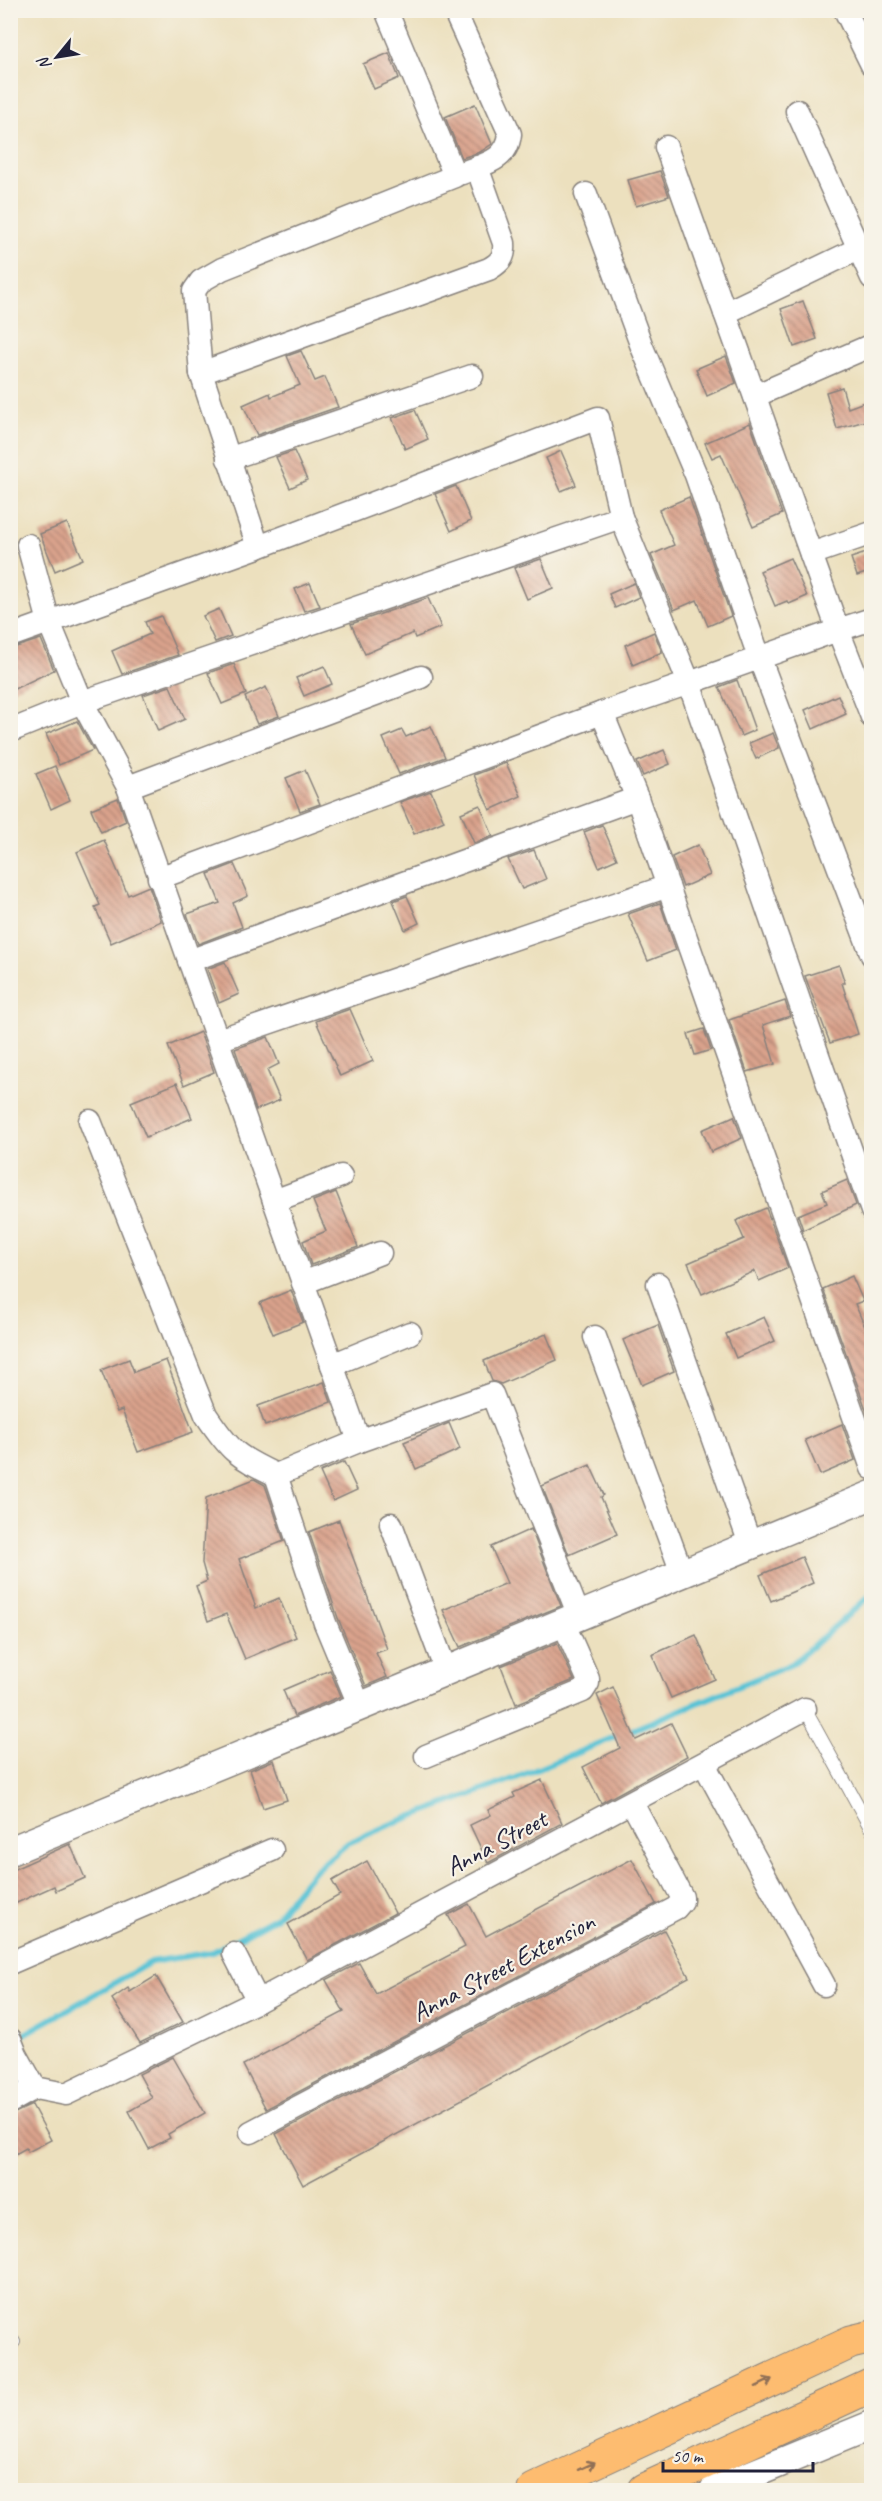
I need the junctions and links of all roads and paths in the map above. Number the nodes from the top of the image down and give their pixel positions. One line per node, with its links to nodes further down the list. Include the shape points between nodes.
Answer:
1 (386, 10): 8 (street)
2 (454, 10): 7 (street, via 510,134 503,153)
3 (845, 10): 4 (street)
4 (872, 65)
5 (797, 111): 10 (street)
6 (666, 147): 12 (street)
7 (477, 167): 8 (street); 14 (street, via 504,243 500,263)
8 (455, 176): 14 (street, via 222,269 201,281 194,291)
9 (586, 194): 27 (street, via 642,347 703,495)
10 (858, 249): 11 (street); 12 (street)
11 (872, 278)
12 (725, 313): 16 (street)
13 (872, 345): 16 (street)
14 (201, 373): 17 (street)
15 (472, 376): 17 (street)
16 (755, 396): 22 (street)
17 (228, 459): 21 (street)
18 (621, 517): 21 (street, via 598,418); 29 (street); 30 (street)
19 (872, 532): 22 (street)
20 (28, 544): 24 (street)
21 (258, 546): 24 (street)
22 (811, 554): 25 (street)
23 (872, 619): 25 (street)
24 (49, 622): 26 (street); 30 (street)
25 (838, 630): 27 (street); 32 (street)
26 (10, 636)
27 (759, 657): 29 (street); 38 (street)
28 (421, 677): 34 (street)
29 (689, 683): 31 (street); 44 (street)
30 (82, 702): 33 (street); 34 (street)
31 (602, 713): 35 (street); 36 (street)
32 (872, 717)
33 (10, 731)
34 (128, 787): 36 (street)
35 (637, 798): 37 (street); 39 (street)
36 (159, 878): 39 (street)
37 (668, 886): 40 (street); 52 (street)
38 (872, 955)
39 (189, 961): 40 (street)
40 (218, 1040): 43 (street)
41 (90, 1121): 53 (street, via 206,1415 239,1457)
42 (341, 1176): 43 (street)
43 (274, 1201): 46 (street)
44 (872, 1210)
45 (380, 1253): 46 (street)
46 (303, 1284): 50 (street)
47 (658, 1284): 56 (street)
48 (410, 1333): 50 (street)
49 (596, 1337): 57 (street)
50 (333, 1365): 51 (street)
51 (359, 1441): 53 (street); 58 (street, via 492,1394)
52 (872, 1468)
53 (276, 1475): 60 (street, via 325,1623)
54 (872, 1495): 56 (street)
55 (391, 1524): 59 (street)
56 (750, 1544): 57 (street)
57 (682, 1573): 58 (street)
58 (571, 1619): 59 (street); 62 (street, via 588,1679 583,1691)
59 (446, 1671): 60 (street)
60 (360, 1707): 67 (street)
61 (806, 1709): 63 (street, Anna Street); 65 (lane)
62 (426, 1756)
63 (704, 1764): 64 (street, Anna Street); 70 (street)
64 (632, 1803): 71 (street, Anna Street); 75 (street, Anna Street Extension, via 682,1897 676,1908)
65 (872, 1831)
66 (272, 1850): 69 (street)
67 (10, 1851)
68 (234, 1954): 71 (street)
69 (10, 1963)
70 (824, 1985)
71 (258, 2001): 73 (street, Anna Street, via 66,2094)
72 (13, 2045): 73 (street)
73 (36, 2088): 74 (street)
74 (10, 2102)
75 (251, 2132)
76 (872, 2337): 79 (highway, one-way to 76, via 851,2342)
77 (872, 2385): 80 (highway)
78 (872, 2425): 81 (street)
79 (534, 2490)
80 (644, 2490)
81 (714, 2490)

